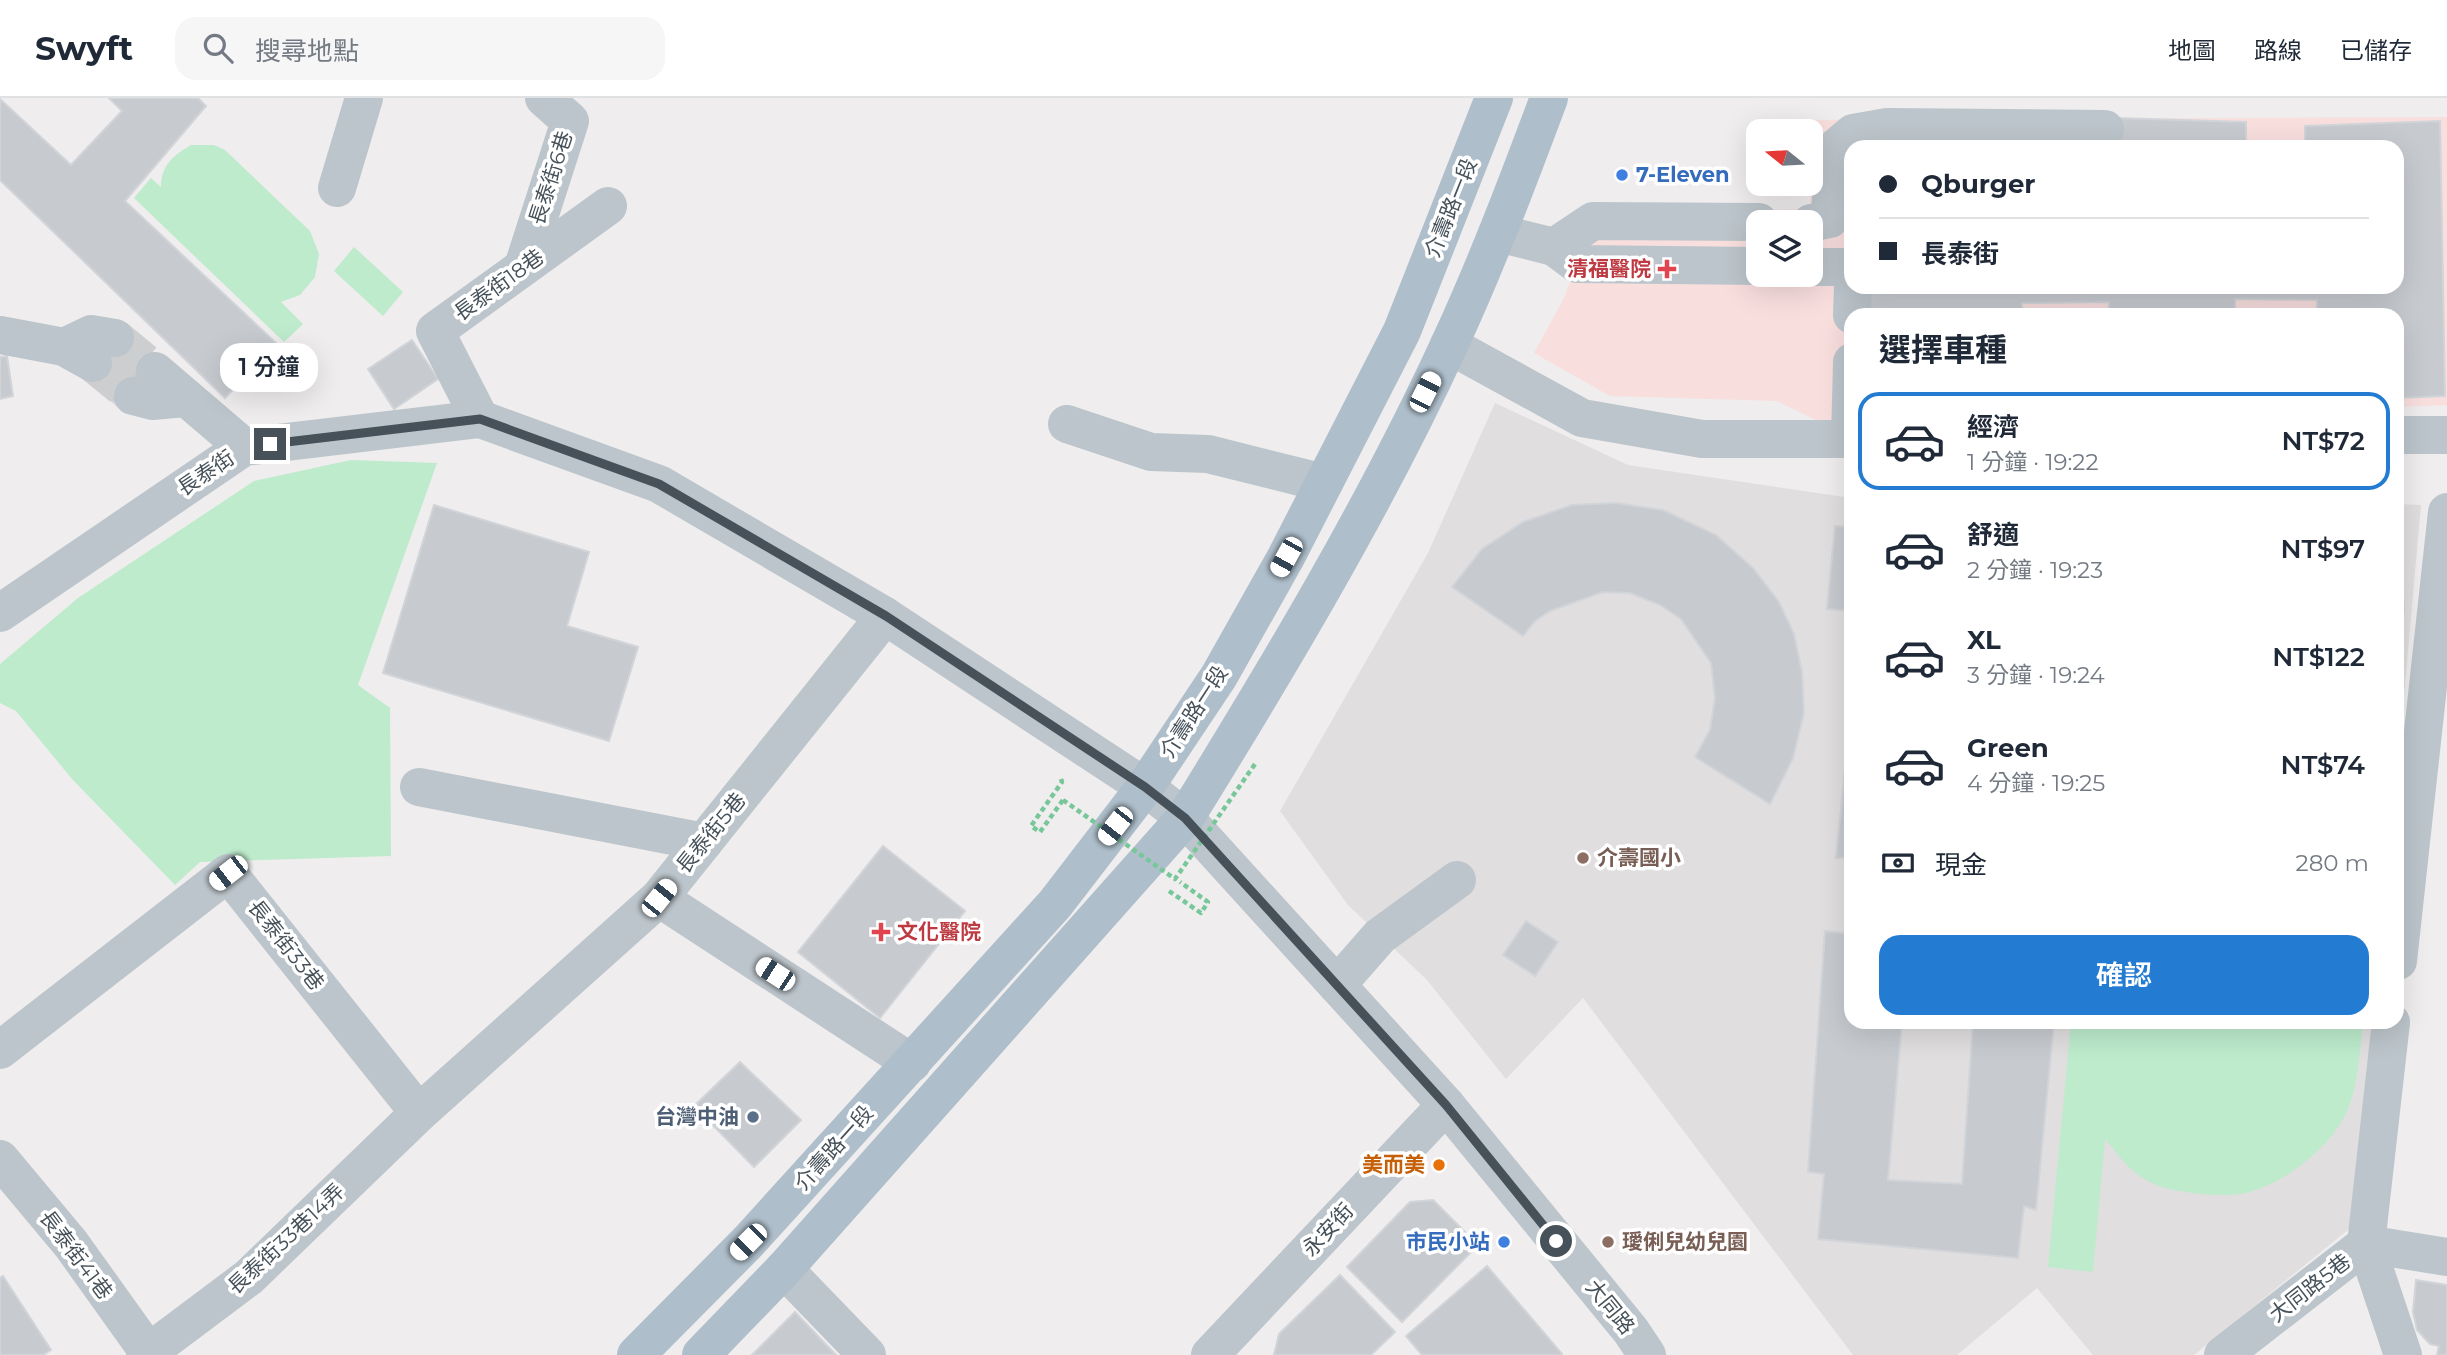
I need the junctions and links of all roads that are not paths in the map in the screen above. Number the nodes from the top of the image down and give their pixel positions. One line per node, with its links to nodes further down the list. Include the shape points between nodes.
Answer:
1 (364, 98): 8 (street)
2 (544, 98): 17 (street, 長泰街6巷, via 570,121)
3 (1494, 98): 28 (main road, 介壽路一段, via 1402,331)
4 (1549, 98): 12 (main road, 介壽路一段)
5 (2105, 129): 6 (street, via 1887,127 1853,133)
6 (1845, 140)
7 (1844, 141): 10 (street, via 1833,150 1830,219)
8 (337, 188)
9 (608, 206): 17 (street, 長泰街18巷)
10 (1823, 220)
11 (1746, 222): 13 (street, via 1593,221)
12 (1499, 233): 13 (street); 20 (main road, 介壽路一段)
13 (1554, 247): 14 (street, via 1577,264)
14 (1746, 266)
15 (1823, 267): 16 (street)
16 (1844, 267)
17 (523, 268): 22 (street, 長泰街18巷, via 435,331)
18 (0, 305): 19 (street)
19 (61, 345)
20 (1449, 345): 26 (street, via 1582,418 1702,439); 34 (main road, 介壽路一段, via 1366,508)
21 (144, 384): 27 (street, via 186,398)
22 (480, 419): 27 (street, 長泰街); 31 (street, 長泰街, via 659,484)
23 (1067, 424): 28 (street, via 1151,452 1208,454)
24 (2404, 435): 25 (street)
25 (2447, 435)
26 (1844, 439)
27 (244, 447): 30 (street, 長泰街)
28 (1324, 483): 33 (main road, 介壽路一段, via 1219,676)
29 (2447, 512): 38 (street)
30 (0, 613)
31 (886, 616): 33 (street, 長泰街); 35 (street, 長泰街5巷)
32 (419, 787): 35 (street)
33 (1145, 787): 34 (street, 長泰街); 42 (main road, 介壽路一段, via 1055,904)
34 (1185, 818): 39 (street, 大同路); 48 (main road, 介壽路一段)
35 (704, 842): 37 (street, 長泰街5巷)
36 (1457, 880): 39 (street, via 1380,936)
37 (659, 898): 42 (street); 44 (street, 長泰街5巷)
38 (2404, 906)
39 (1337, 985): 43 (street, 大同路)
40 (2390, 1029): 46 (street)
41 (0, 1050): 44 (street, 長泰街33巷, via 228,873)
42 (912, 1063): 51 (main road, 介壽路一段, via 748,1242)
43 (1446, 1105): 49 (street, 永安街); 54 (street, 大同路)
44 (419, 1112): 50 (street, 長泰街33巷14弄, via 249,1277)
45 (0, 1159): 50 (street, 長泰街41巷, via 71,1244)
46 (2366, 1244): 47 (street, 大同路5巷); 55 (street, 大同路5巷); 56 (street)
47 (2447, 1257)
48 (784, 1269): 52 (main road, 介壽路一段); 53 (street)
49 (1220, 1352)
50 (147, 1354)
51 (636, 1355)
52 (701, 1355)
53 (867, 1355)
54 (1647, 1355)
55 (2223, 1355)
56 (2403, 1355)

